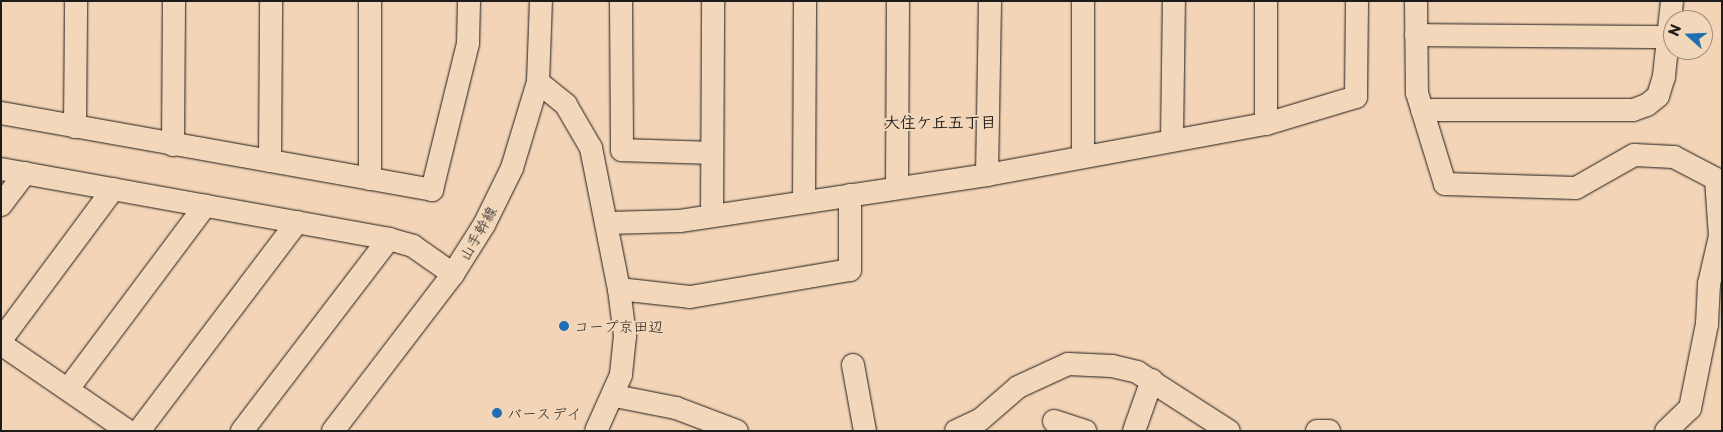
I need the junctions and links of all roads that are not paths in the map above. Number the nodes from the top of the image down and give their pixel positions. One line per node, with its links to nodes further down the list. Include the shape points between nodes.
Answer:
1 (76, 1): 24 (street)
2 (174, 1): 26 (street)
3 (271, 1): 29 (street)
4 (370, 1): 34 (street)
5 (469, 1): 34 (street, via 468,43 432,190)
6 (541, 1): 20 (street, 山手幹線)
7 (621, 1): 27 (street, via 622,150)
8 (713, 1): 27 (street)
9 (805, 1): 38 (street)
10 (898, 1): 35 (street)
11 (990, 1): 33 (street)
12 (1083, 1): 28 (street)
13 (1174, 1): 25 (street)
14 (1266, 1): 23 (street)
15 (1356, 1): 23 (street, via 1356,97)
16 (1416, 1): 17 (street)
17 (1416, 35): 18 (street); 21 (street, via 1417,93)
18 (1663, 37)
19 (1665, 60): 21 (street, via 1658,96 1633,110)
20 (538, 82): 43 (street, via 580,123 597,169); 45 (street, 山手幹線, via 512,168 484,225)
21 (1422, 110): 32 (street, via 1445,184 1576,188 1634,155 1674,157)
22 (1, 113): 24 (street)
23 (1266, 124): 25 (street)
24 (75, 127): 26 (street)
25 (1172, 139): 28 (street)
26 (173, 145): 29 (street)
27 (711, 153): 41 (street)
28 (1083, 156): 33 (street)
29 (270, 161): 34 (street)
30 (1, 168): 31 (street)
31 (25, 173): 36 (street); 39 (street)
32 (1719, 173): 68 (street, via 1720,236 1708,284 1707,324 1690,408)
33 (987, 175): 35 (street)
34 (370, 179)
35 (897, 188): 37 (street)
36 (113, 189): 40 (street); 47 (street)
37 (850, 195): 38 (street); 46 (street, via 850,270 690,297)
38 (804, 201): 41 (street)
39 (1, 204)
40 (205, 206): 42 (street); 51 (street)
41 (712, 216): 43 (street)
42 (297, 222): 44 (street); 56 (street)
43 (607, 223): 46 (street)
44 (389, 239): 45 (street, via 413,246); 57 (street)
45 (453, 274): 58 (street, 山手幹線)
46 (619, 289): 52 (street, via 625,353)
47 (1, 340)
48 (1, 344): 51 (street)
49 (853, 365): 61 (street)
50 (1152, 380): 62 (street, via 1112,366 1068,364 1018,387 980,420); 64 (street); 65 (street)
51 (68, 389): 55 (street)
52 (615, 396): 54 (street); 59 (street)
53 (1054, 420): 63 (street)
54 (697, 423): 60 (street)
55 (128, 431)
56 (139, 431)
57 (242, 431)
58 (333, 431)
59 (596, 431)
60 (737, 431)
61 (865, 431)
62 (956, 431)
63 (1085, 431)
64 (1134, 431)
65 (1229, 431)
66 (1317, 431): 67 (street)
67 (1329, 431)
68 (1666, 431)

